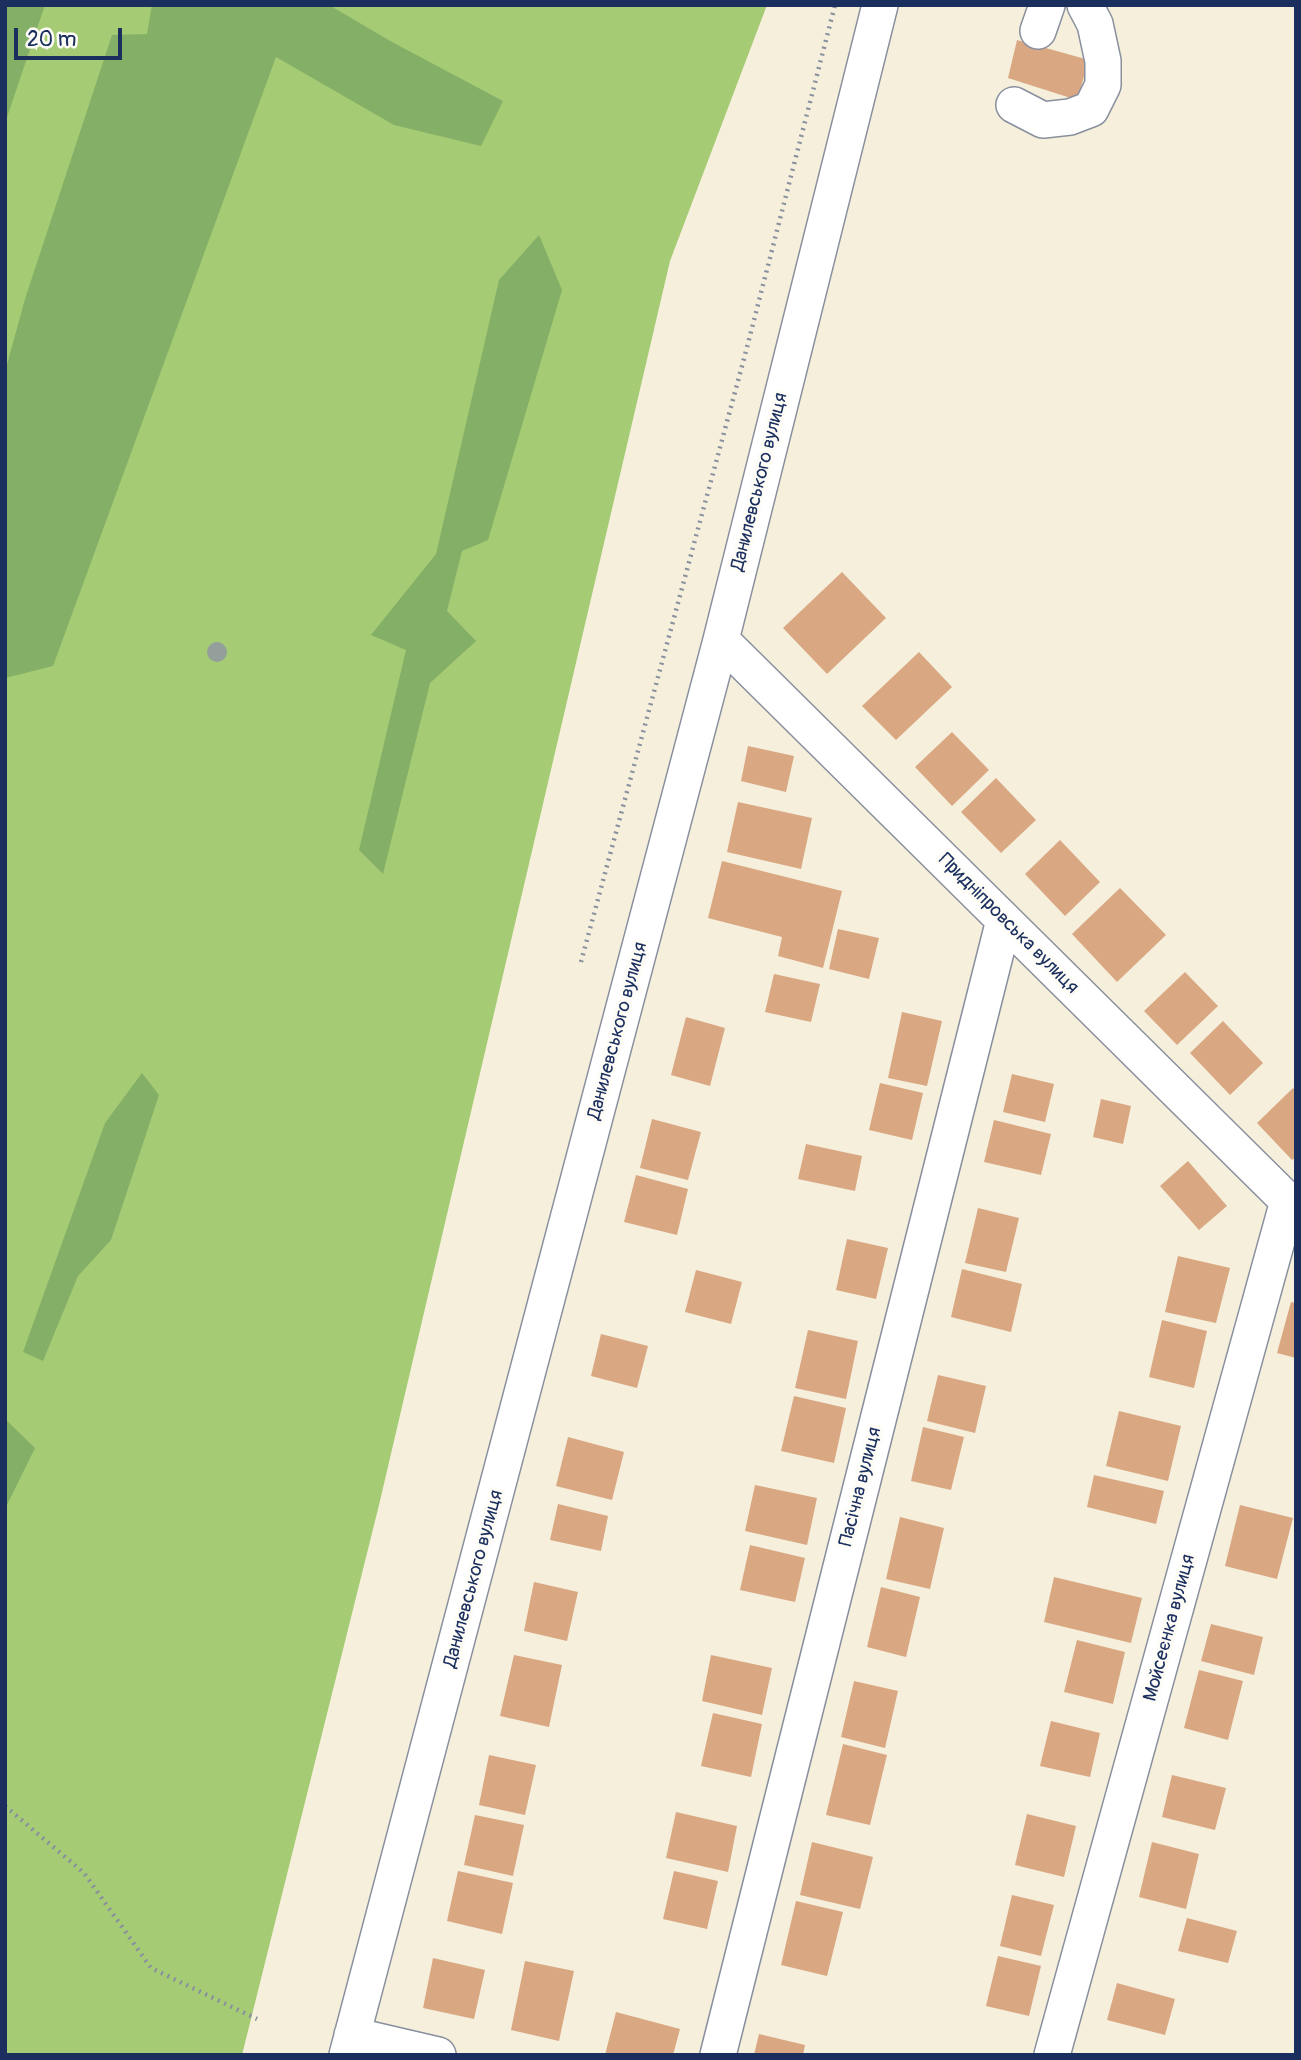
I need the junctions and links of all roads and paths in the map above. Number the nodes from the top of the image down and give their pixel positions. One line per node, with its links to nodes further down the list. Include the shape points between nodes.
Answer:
1 (835, 5): 7 (path)
2 (880, 5): 5 (street, Данилевського вулиця)
3 (1085, 5): 4 (street, via 1095,24 1103,61 1103,85 1091,109 1043,120)
4 (1014, 105)
5 (721, 640): 6 (street, Придніпровська вулиця); 11 (street, Данилевського вулиця)
6 (1004, 920): 8 (street, Придніпровська вулиця); 13 (street, Пасічна вулиця)
7 (581, 962)
8 (1292, 1205): 14 (street, Мойсеєнка вулиця)
9 (5, 1806): 10 (path, via 84,1873 150,1968)
10 (257, 2019)
11 (350, 2045): 12 (street)
12 (438, 2055)
13 (718, 2055)
14 (1052, 2055)

